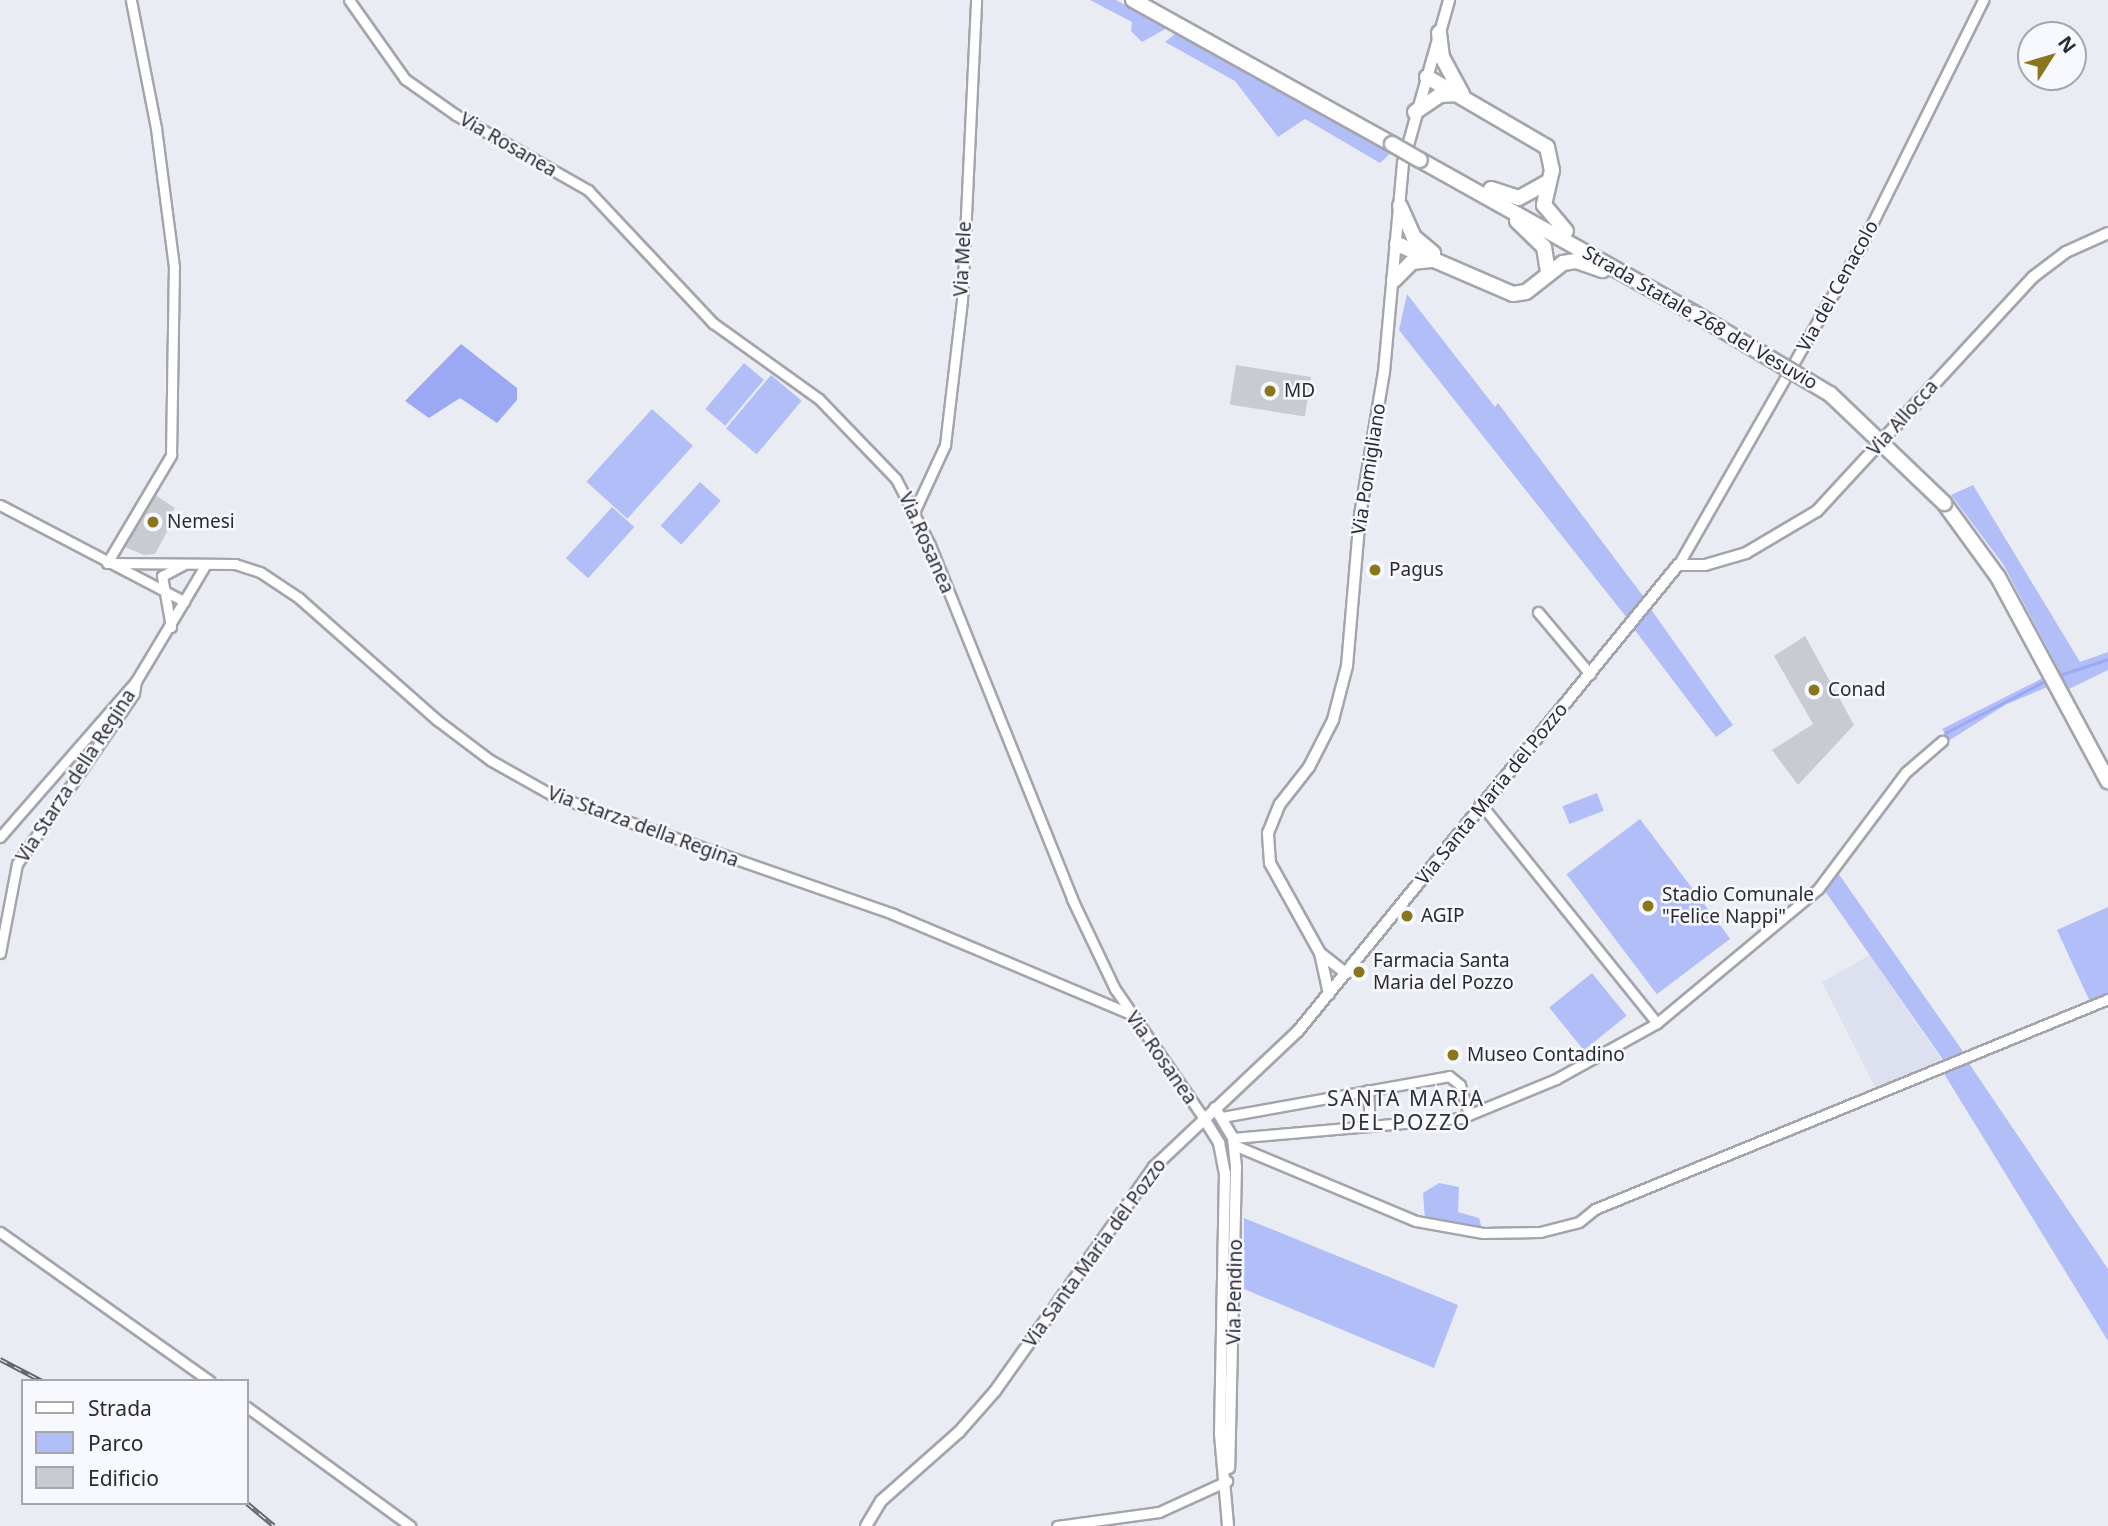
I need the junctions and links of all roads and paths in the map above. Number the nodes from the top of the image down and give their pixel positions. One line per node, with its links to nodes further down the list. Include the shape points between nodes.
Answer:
1 (131, 0): 24 (street, via 156,128 174,267 172,455)
2 (349, 0): 23 (street, Via Rosanea, via 405,79 456,115 588,190 713,323 819,399 871,449)
3 (976, 0): 23 (street, Via Mele, via 962,300 945,445)
4 (1133, 0): 11 (highway, bridge)
5 (1449, 0): 7 (street, Via Pomigliano)
6 (1983, 0): 27 (street, Via del Cenacolo, via 1861,246)
7 (1439, 33): 8 (street, Via Pomigliano); 9 (highway, via 1442,57)
8 (1426, 77): 9 (highway); 10 (street, Via Pomigliano)
9 (1462, 94): 10 (highway, via 1440,95); 12 (highway, via 1547,147 1552,170)
10 (1415, 112): 14 (street, Via Pomigliano)
11 (1440, 171): 12 (highway, via 1508,197 1529,195); 13 (highway)
12 (1546, 183): 18 (highway, via 1544,205 1553,222)
13 (1479, 193): 18 (highway, Strada Statale 268 del Vesuvio); 19 (highway, via 1539,238)
14 (1400, 206): 16 (street, Via Pomigliano); 17 (highway, via 1414,237)
15 (2108, 233): 27 (street, Via Allocca, via 2066,252 2032,277 1817,511 1746,552 1705,565)
16 (1397, 244): 17 (highway); 20 (street, Via Pomigliano)
17 (1443, 261): 19 (highway, via 1513,294 1526,292); 20 (highway, via 1412,262)
18 (1621, 271): 21 (highway, Strada Statale 268 del Vesuvio)
19 (1548, 272): 21 (highway, via 1576,261)
20 (1394, 280): 39 (street, Via Pomigliano, via 1360,514 1347,666 1333,720 1308,767 1280,804 1268,834 1270,863)
21 (1650, 287): 35 (highway, Strada Statale 268 del Vesuvio, bridge, via 1830,394 1901,456 1944,503 1998,577)
22 (0, 505): 24 (street, Via Starza della Regina)
23 (915, 510): 43 (street, Via Rosanea, via 1072,899)
24 (107, 563): 25 (street, Via Starza della Regina); 28 (street, Via Starza della Regina)
25 (185, 564): 26 (street, Via Starza della Regina); 28 (street, via 162,576)
26 (206, 564): 29 (street, Via Starza della Regina); 43 (street, Via Starza della Regina, via 235,565 276,579 437,720 490,760 552,795 893,914)
27 (1678, 565): 32 (street, Via Santa Maria del Pozzo)
28 (164, 593): 29 (street, Via Starza della Regina); 31 (street)
29 (184, 601): 31 (street, Via Starza della Regina)
30 (1538, 612): 32 (street)
31 (171, 627): 33 (street, Via Starza della Regina)
32 (1590, 674): 36 (street, Via Santa Maria del Pozzo)
33 (136, 681): 37 (street, Via Starza della Regina); 38 (street, Via Starza della Regina, via 134,693 17,864)
34 (1942, 741): 44 (street, via 1906,772 1818,889)
35 (2108, 781)
36 (1480, 803): 40 (street, Via Santa Maria del Pozzo); 44 (street)
37 (0, 837)
38 (0, 953)
39 (1320, 953): 40 (street, Via Pomigliano); 41 (street, Via Pomigliano)
40 (1346, 973): 41 (street, Via Santa Maria del Pozzo)
41 (1329, 994): 46 (street, Via Santa Maria del Pozzo)
42 (2108, 999): 50 (street, via 1595,1209 1579,1222 1540,1232 1483,1233 1416,1221)
43 (1130, 1014): 48 (street, Via Rosanea)
44 (1657, 1023): 47 (street, via 1556,1079)
45 (1368, 1090): 46 (street); 47 (street, via 1449,1076 1460,1085); 49 (street)
46 (1218, 1112): 48 (street, Via Santa Maria del Pozzo); 50 (street, Via Pendino)
47 (1469, 1115): 49 (street)
48 (1203, 1117): 54 (street, Via Pendino, via 1219,1143 1225,1173 1220,1434); 56 (street, Via Santa Maria del Pozzo, via 1154,1167 995,1391 959,1432 881,1501)
49 (1370, 1125): 50 (street)
50 (1234, 1142): 54 (street, Via Pendino)
51 (0, 1232): 52 (street)
52 (207, 1379)
53 (248, 1408): 55 (street)
54 (1227, 1481): 57 (street, via 1159,1512); 58 (street, Via Pendino)
55 (410, 1526)
56 (866, 1526)
57 (1057, 1526)
58 (1228, 1526)

